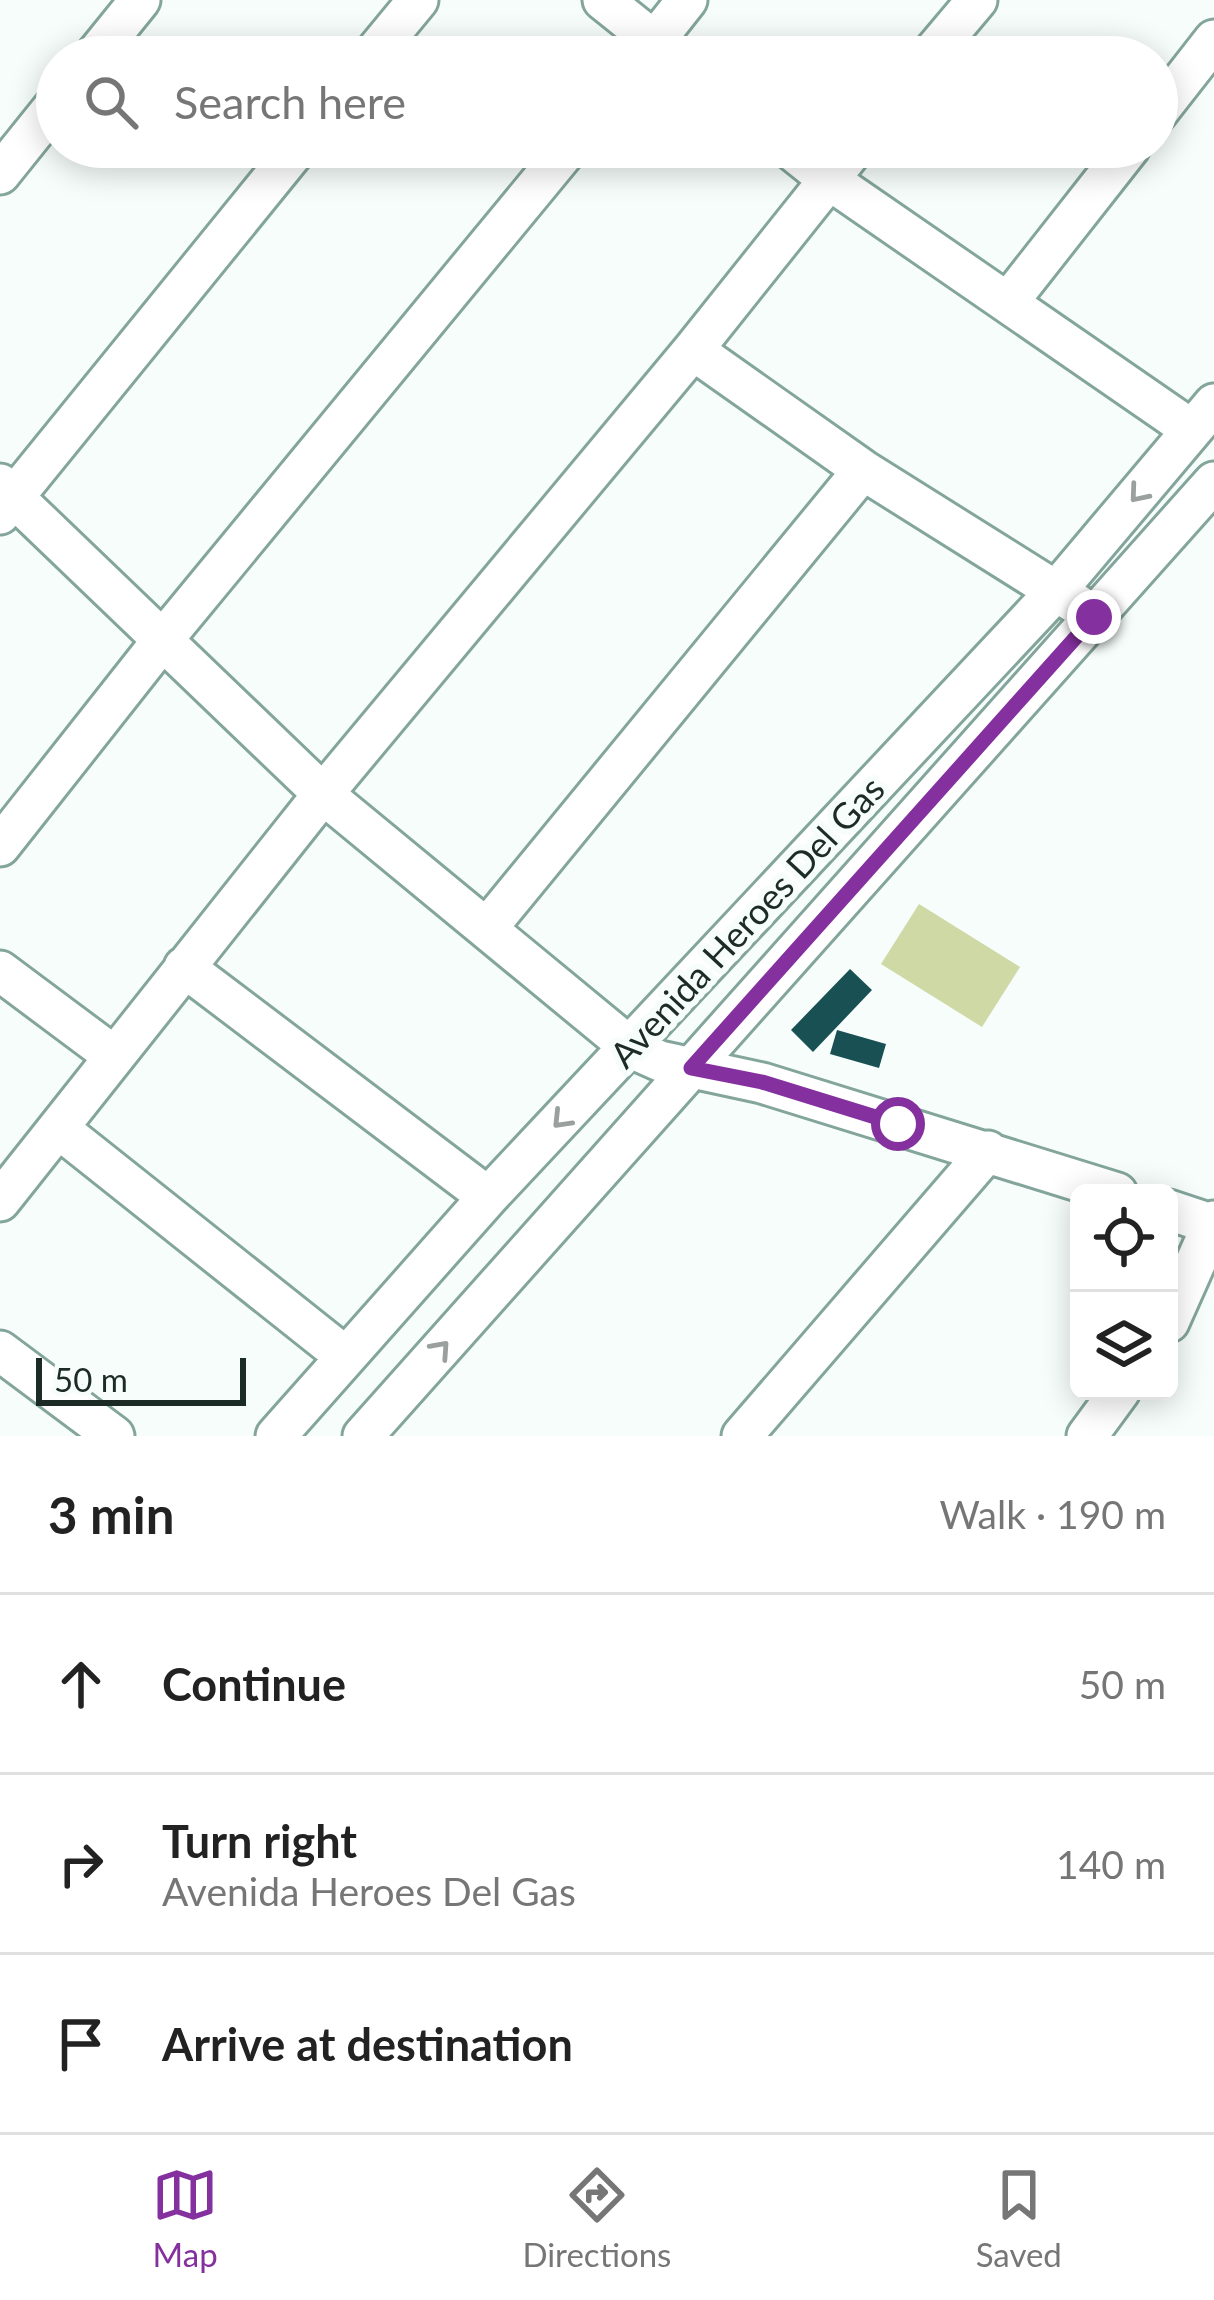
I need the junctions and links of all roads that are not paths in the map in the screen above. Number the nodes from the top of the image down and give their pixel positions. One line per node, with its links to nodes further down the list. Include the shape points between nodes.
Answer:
1 (140, 0): 6 (street)
2 (418, 0): 7 (street)
3 (603, 0): 8 (street)
4 (687, 0): 9 (street)
5 (977, 0): 10 (street)
6 (111, 36)
7 (388, 36)
8 (640, 36)
9 (666, 36)
10 (947, 36)
11 (1214, 40): 12 (street)
12 (1178, 86)
13 (36, 130): 19 (street)
14 (280, 168): 26 (street)
15 (552, 168): 29 (street)
16 (814, 168): 20 (street)
17 (837, 168): 20 (street)
18 (1114, 168): 21 (street)
19 (0, 174)
20 (828, 179): 21 (street); 22 (street)
21 (1009, 301): 23 (street)
22 (693, 350): 24 (street); 30 (street)
23 (1203, 417): 27 (street, Avenida Heroes Del Gas, one-way to 27)
24 (863, 470): 27 (street); 32 (street)
25 (1214, 482): 28 (street, Avenida Heroes Del Gas)
26 (5, 498): 29 (street)
27 (1058, 589): 28 (street); 35 (street, Avenida Heroes Del Gas)
28 (1094, 617): 37 (street, Avenida Heroes Del Gas)
29 (161, 642): 30 (street); 31 (street)
30 (323, 794): 32 (street); 33 (street)
31 (0, 847)
32 (487, 928): 35 (street)
33 (184, 967): 36 (street); 41 (street)
34 (0, 971): 36 (street)
35 (631, 1048): 37 (street); 41 (street, Avenida Heroes Del Gas, one-way to 41)
36 (114, 1056): 38 (street)
37 (691, 1068): 39 (street); 52 (street, Avenida Heroes Del Gas, one-way to 37)
38 (58, 1128): 42 (street); 47 (street)
39 (988, 1151): 40 (street); 53 (street)
40 (1089, 1184)
41 (488, 1197): 47 (street, Avenida Heroes Del Gas)
42 (0, 1202)
43 (1178, 1213): 44 (street)
44 (1214, 1223): 45 (street)
45 (1178, 1302)
46 (0, 1351): 50 (street)
47 (346, 1357): 48 (street, Avenida Heroes Del Gas)
48 (312, 1396): 51 (street, Avenida Heroes Del Gas); 52 (street)
49 (1113, 1400): 54 (street)
50 (114, 1436)
51 (276, 1436)
52 (361, 1436)
53 (742, 1436)
54 (1087, 1436)

